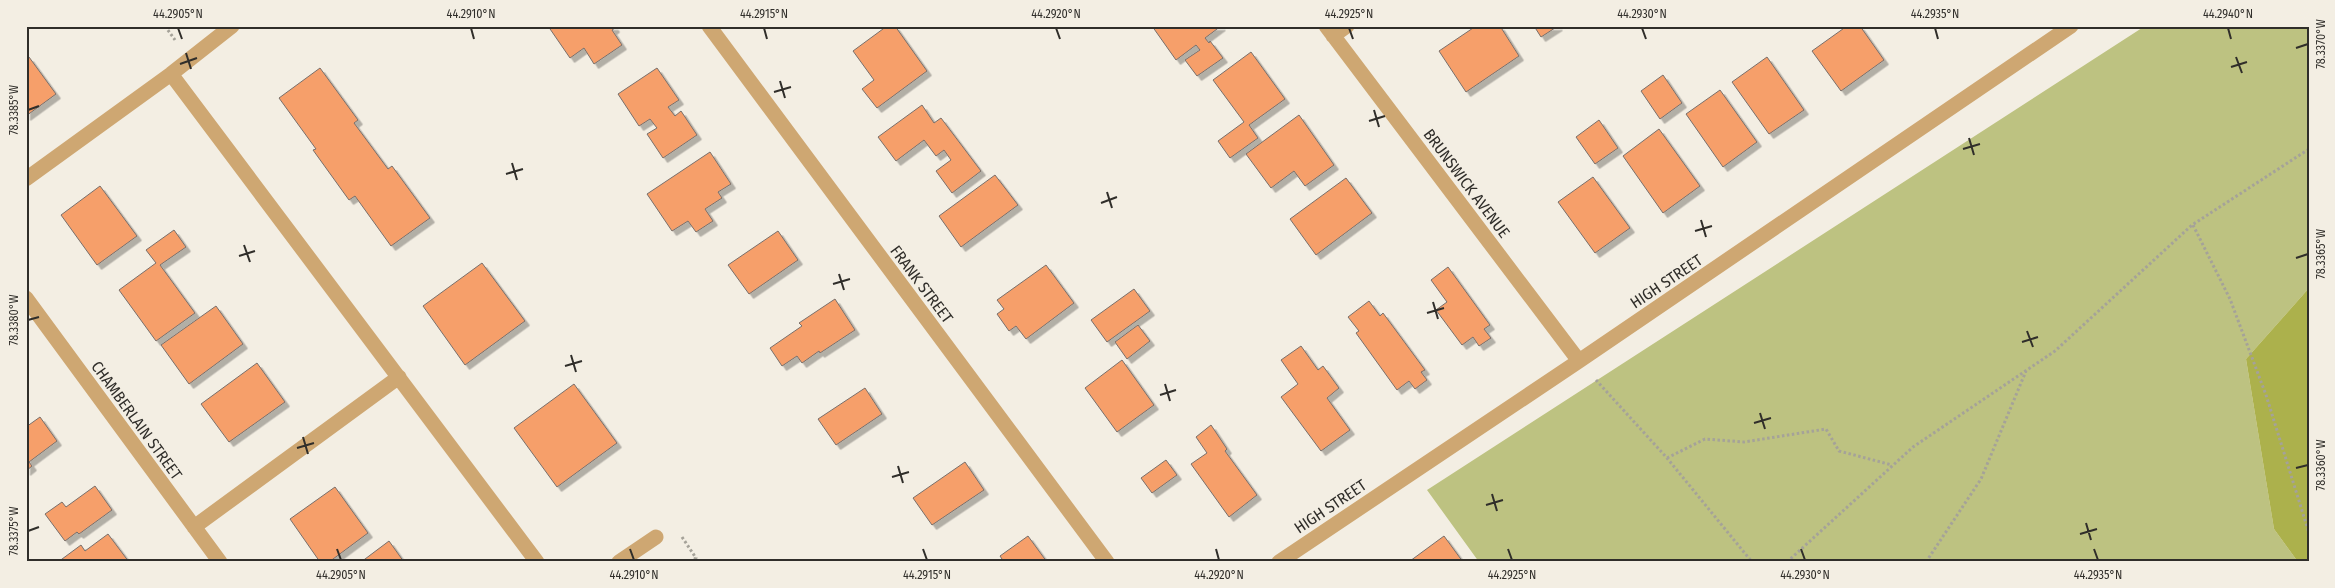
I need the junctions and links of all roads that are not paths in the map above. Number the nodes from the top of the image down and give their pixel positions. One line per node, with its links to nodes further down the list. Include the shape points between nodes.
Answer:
1 (232, 26): 6 (street)
2 (710, 26): 16 (street, FRANK STREET)
3 (1346, 26): 5 (street)
4 (2071, 26): 9 (street, HIGH STREET)
5 (1330, 31): 9 (street, BRUNSWICK AVENUE)
6 (171, 74): 7 (street); 10 (street)
7 (26, 178)
8 (26, 298): 11 (street, CHAMBERLAIN STREET)
9 (1579, 361): 17 (street, HIGH STREET)
10 (399, 377): 11 (street); 14 (street)
11 (194, 527): 13 (street, CHAMBERLAIN STREET)
12 (656, 537): 15 (street)
13 (220, 562)
14 (537, 562)
15 (619, 562)
16 (1107, 562)
17 (1279, 562)

